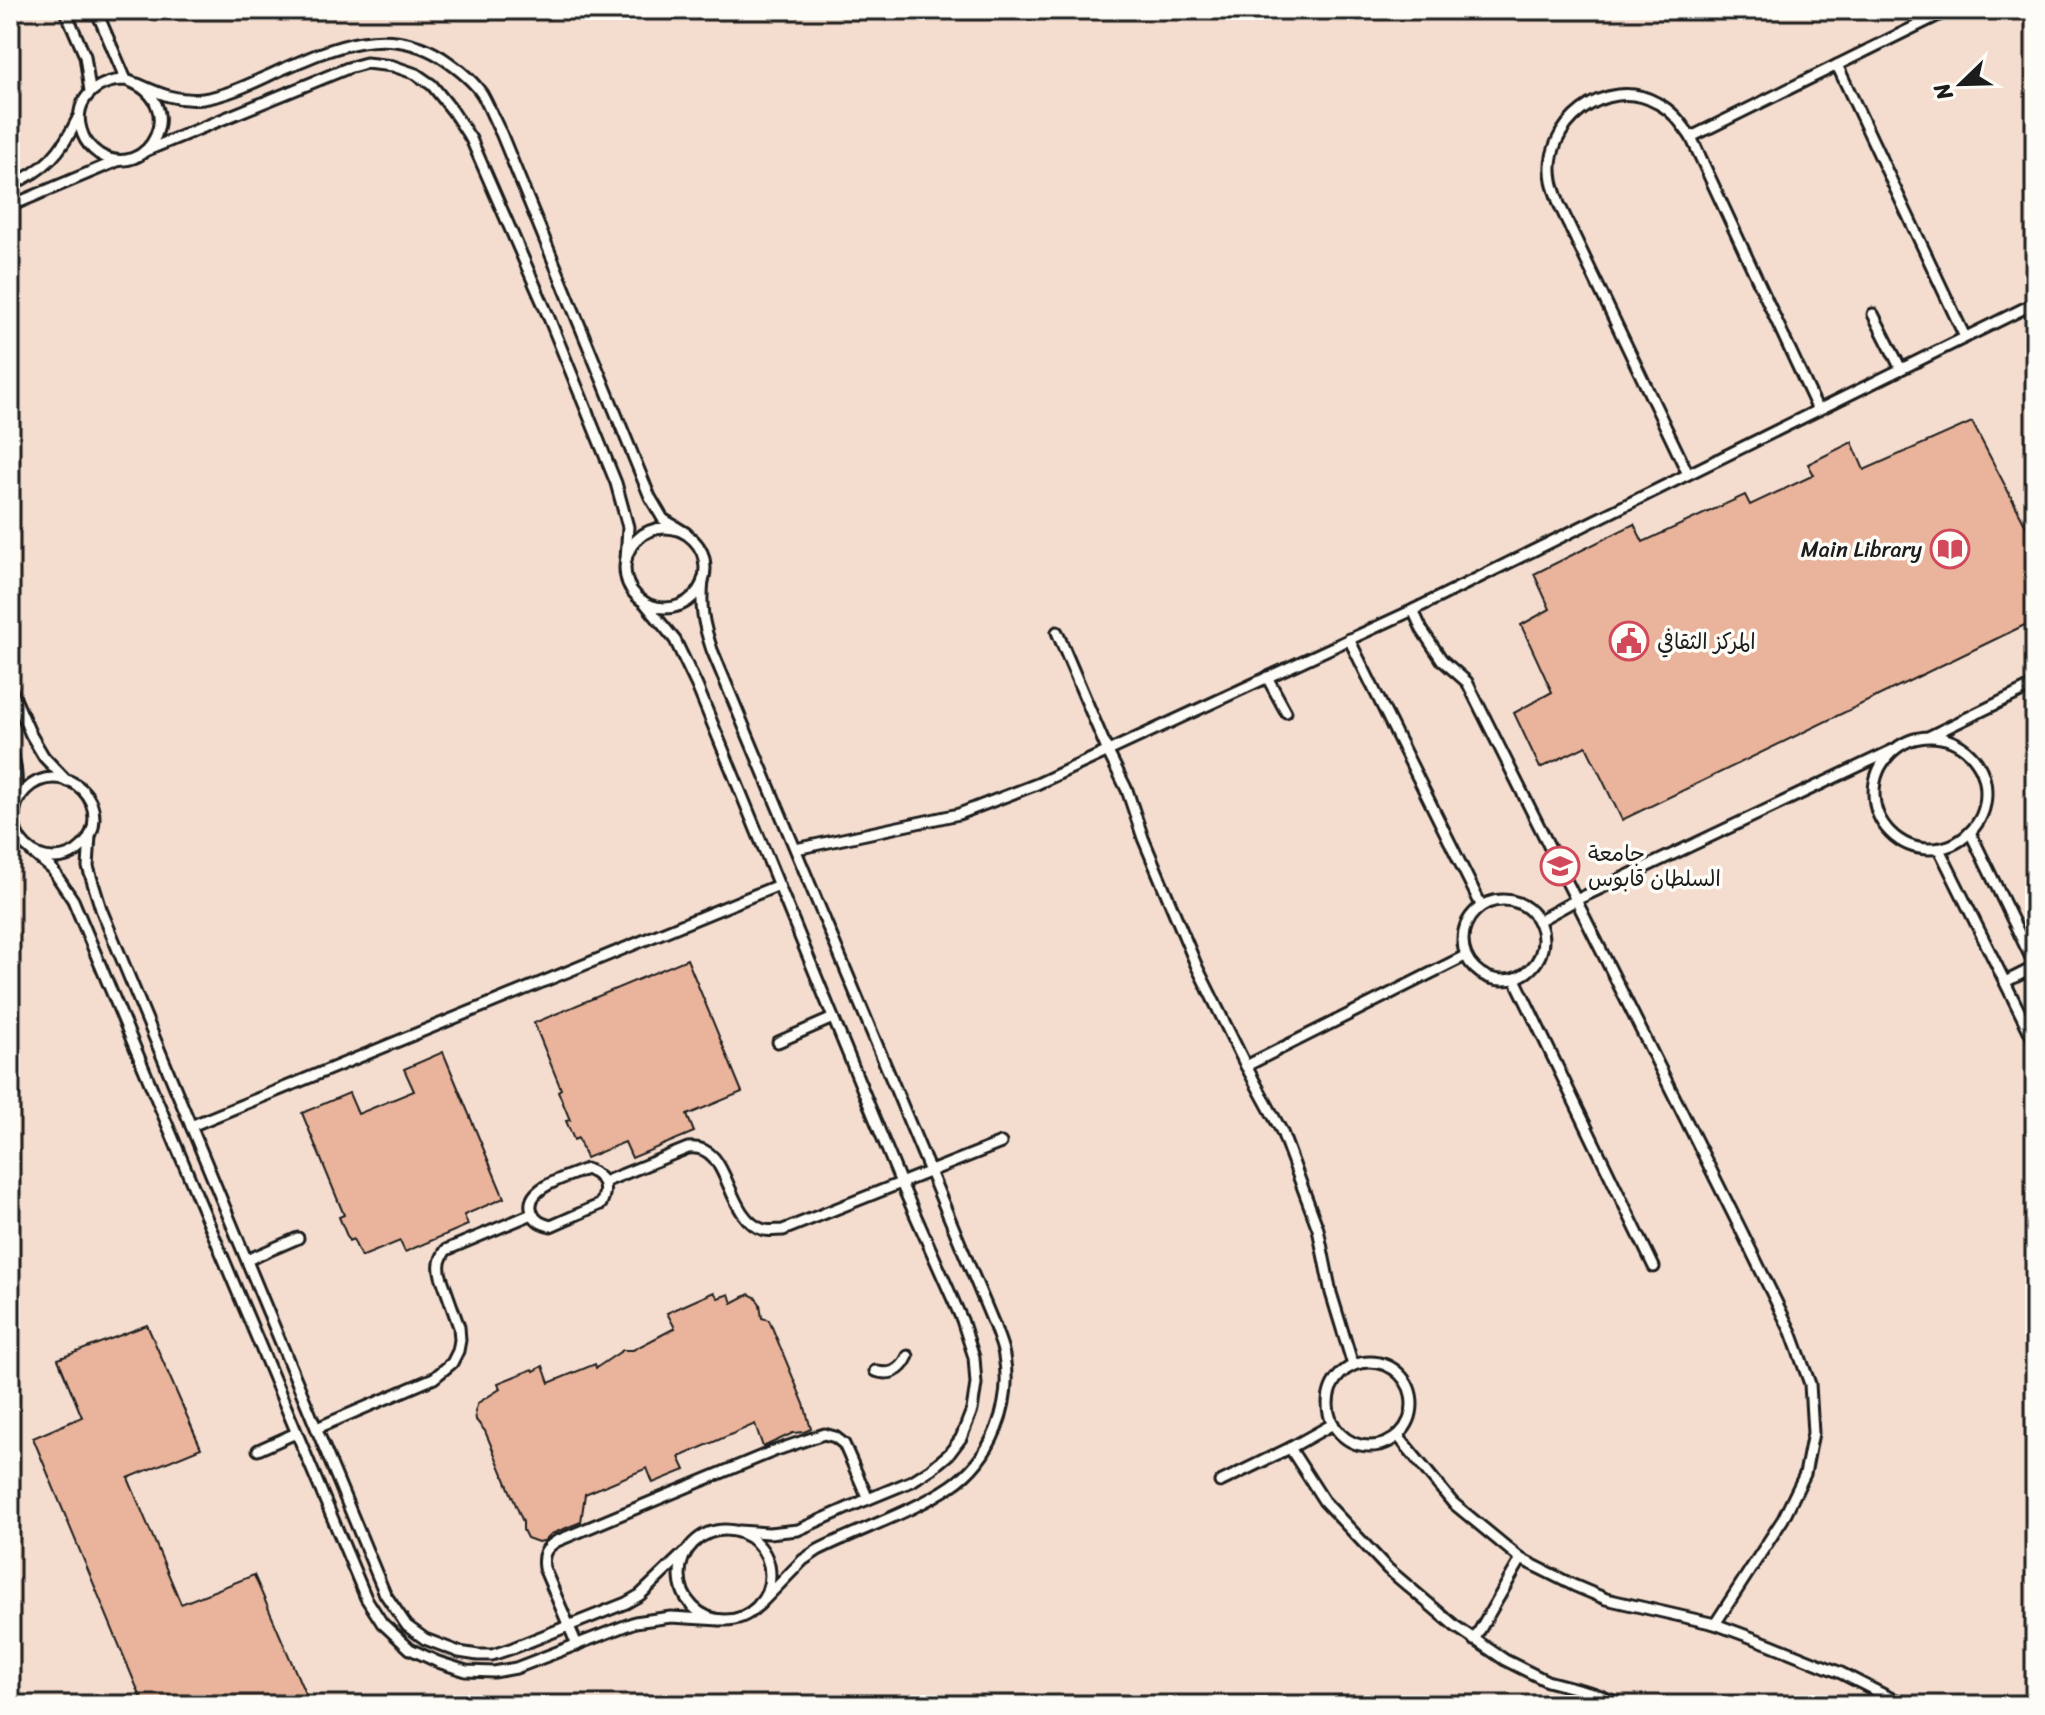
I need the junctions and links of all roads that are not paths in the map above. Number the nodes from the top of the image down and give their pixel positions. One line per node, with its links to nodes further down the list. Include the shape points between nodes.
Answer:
1 (65, 10): 7 (lane, via 85,56)
2 (96, 10): 5 (lane)
3 (1949, 10): 4 (lane)
4 (1837, 65): 9 (lane); 16 (lane)
5 (126, 80): 6 (lane); 7 (lane)
6 (138, 84): 10 (lane, via 149,92 160,115 154,141); 20 (lane, via 170,98 201,99 364,40 424,47 456,67 481,93 501,133 650,497 663,519)
7 (90, 91): 8 (lane)
8 (80, 115): 11 (lane, via 85,141 106,158); 12 (lane, via 54,156)
9 (1691, 137): 18 (lane); 19 (lane, via 1676,116 1655,101 1629,95 1603,98 1580,110 1562,129 1552,153 1551,179)
10 (145, 151): 11 (lane); 21 (lane, via 366,63 393,66 432,85 471,139 547,313 616,483 628,527)
11 (119, 160): 13 (lane)
12 (10, 185)
13 (10, 206)
14 (2035, 303): 16 (lane)
15 (1873, 314): 17 (lane)
16 (1965, 337): 17 (lane)
17 (1901, 369): 18 (lane)
18 (1818, 410): 19 (lane)
19 (1688, 474): 24 (lane)
20 (686, 533): 21 (lane, via 662,527 649,530 630,547); 22 (lane, via 703,553)
21 (626, 560): 23 (lane, via 629,585)
22 (703, 580): 23 (lane, via 687,602 674,607); 39 (lane, via 703,623 712,650)
23 (643, 601): 42 (lane, via 675,640)
24 (1413, 610): 26 (lane); 43 (lane, via 1442,660 1467,682)
25 (1057, 632): 34 (lane)
26 (1349, 639): 27 (lane); 44 (lane)
27 (1267, 677): 30 (lane); 34 (lane)
28 (2035, 685): 31 (lane)
29 (10, 687): 35 (lane, via 44,757)
30 (1286, 712)
31 (1929, 737): 33 (lane); 37 (lane, via 1963,749 1984,779 1981,816)
32 (10, 747): 36 (lane, via 17,768)
33 (1895, 749): 40 (lane, via 1875,781 1880,819 1908,845); 43 (lane)
34 (1108, 752): 39 (lane, via 959,814); 53 (lane, via 1197,967)
35 (67, 781): 36 (lane, via 54,778 29,786); 38 (lane, via 88,797 94,823)
36 (15, 808): 41 (lane, via 16,833)
37 (1970, 832): 40 (lane); 47 (lane)
38 (90, 835): 41 (lane, via 72,855 59,859); 54 (lane, via 92,884)
39 (796, 849): 56 (lane)
40 (1939, 849): 49 (lane)
41 (33, 853): 68 (lane, via 52,869 73,900)
42 (779, 885): 50 (lane); 54 (lane)
43 (1576, 900): 45 (lane); 79 (lane, via 1791,1332 1810,1384 1813,1433 1805,1474 1783,1519)
44 (1481, 905): 45 (lane, via 1513,900); 46 (lane, via 1463,928)
45 (1538, 921): 48 (lane, via 1543,934 1537,962)
46 (1465, 956): 48 (lane, via 1491,979); 53 (lane)
47 (2035, 967): 49 (lane)
48 (1515, 979): 62 (lane)
49 (2005, 982): 52 (lane)
50 (833, 1018): 51 (lane); 58 (lane)
51 (778, 1042)
52 (2035, 1043)
53 (1246, 1066): 64 (lane, via 1282,1132 1318,1229)
54 (191, 1126): 61 (lane)
55 (1001, 1143): 56 (lane)
56 (930, 1171): 58 (lane); 77 (lane, via 1004,1356 1004,1405 997,1429 954,1484 818,1550)
57 (604, 1182): 58 (lane, via 695,1147 715,1156 744,1218 764,1230 783,1230); 59 (lane, via 601,1204 551,1226); 59 (lane, via 586,1169 536,1191 530,1201)
58 (901, 1183): 73 (lane, via 962,1320 976,1384 972,1410 949,1454 912,1481)
59 (532, 1214): 67 (lane, via 446,1250 439,1260 459,1327 452,1363 434,1378)
60 (298, 1238): 61 (lane)
61 (247, 1260): 67 (lane)
62 (1654, 1267)
63 (908, 1356): 65 (lane, via 895,1371)
64 (1353, 1365): 66 (lane, via 1342,1372 1328,1397); 69 (lane, via 1383,1364 1405,1382 1411,1410)
65 (875, 1371)
66 (1333, 1424): 69 (lane, via 1342,1436 1370,1447); 70 (lane)
67 (317, 1428): 80 (lane, via 385,1594 407,1626 459,1652 492,1655)
68 (296, 1433): 71 (lane); 82 (lane, via 366,1598 382,1623 410,1649 466,1671 494,1672)
69 (1398, 1436): 76 (lane, via 1453,1503)
70 (1290, 1448): 72 (lane); 81 (lane, via 1324,1501 1388,1569)
71 (258, 1450)
72 (1220, 1482)
73 (868, 1499): 74 (lane, via 798,1530); 80 (lane, via 844,1444 824,1434 557,1541 546,1550 544,1568)
74 (739, 1531): 75 (lane, via 707,1532); 77 (lane, via 753,1538 770,1565 767,1593)
75 (684, 1553): 78 (lane, via 680,1584 685,1598 707,1617); 80 (lane, via 640,1595)
76 (1521, 1559): 79 (lane, via 1606,1599); 81 (lane)
77 (759, 1605): 78 (lane, via 735,1620)
78 (720, 1620): 82 (lane, via 652,1619)
79 (1715, 1624): 85 (lane, via 1841,1673)
80 (569, 1626): 82 (lane)
81 (1474, 1640): 84 (lane, via 1547,1681)
82 (577, 1645)
83 (2035, 1693): 86 (lane)
84 (1618, 1705)
85 (1904, 1705)
86 (2025, 1705)

